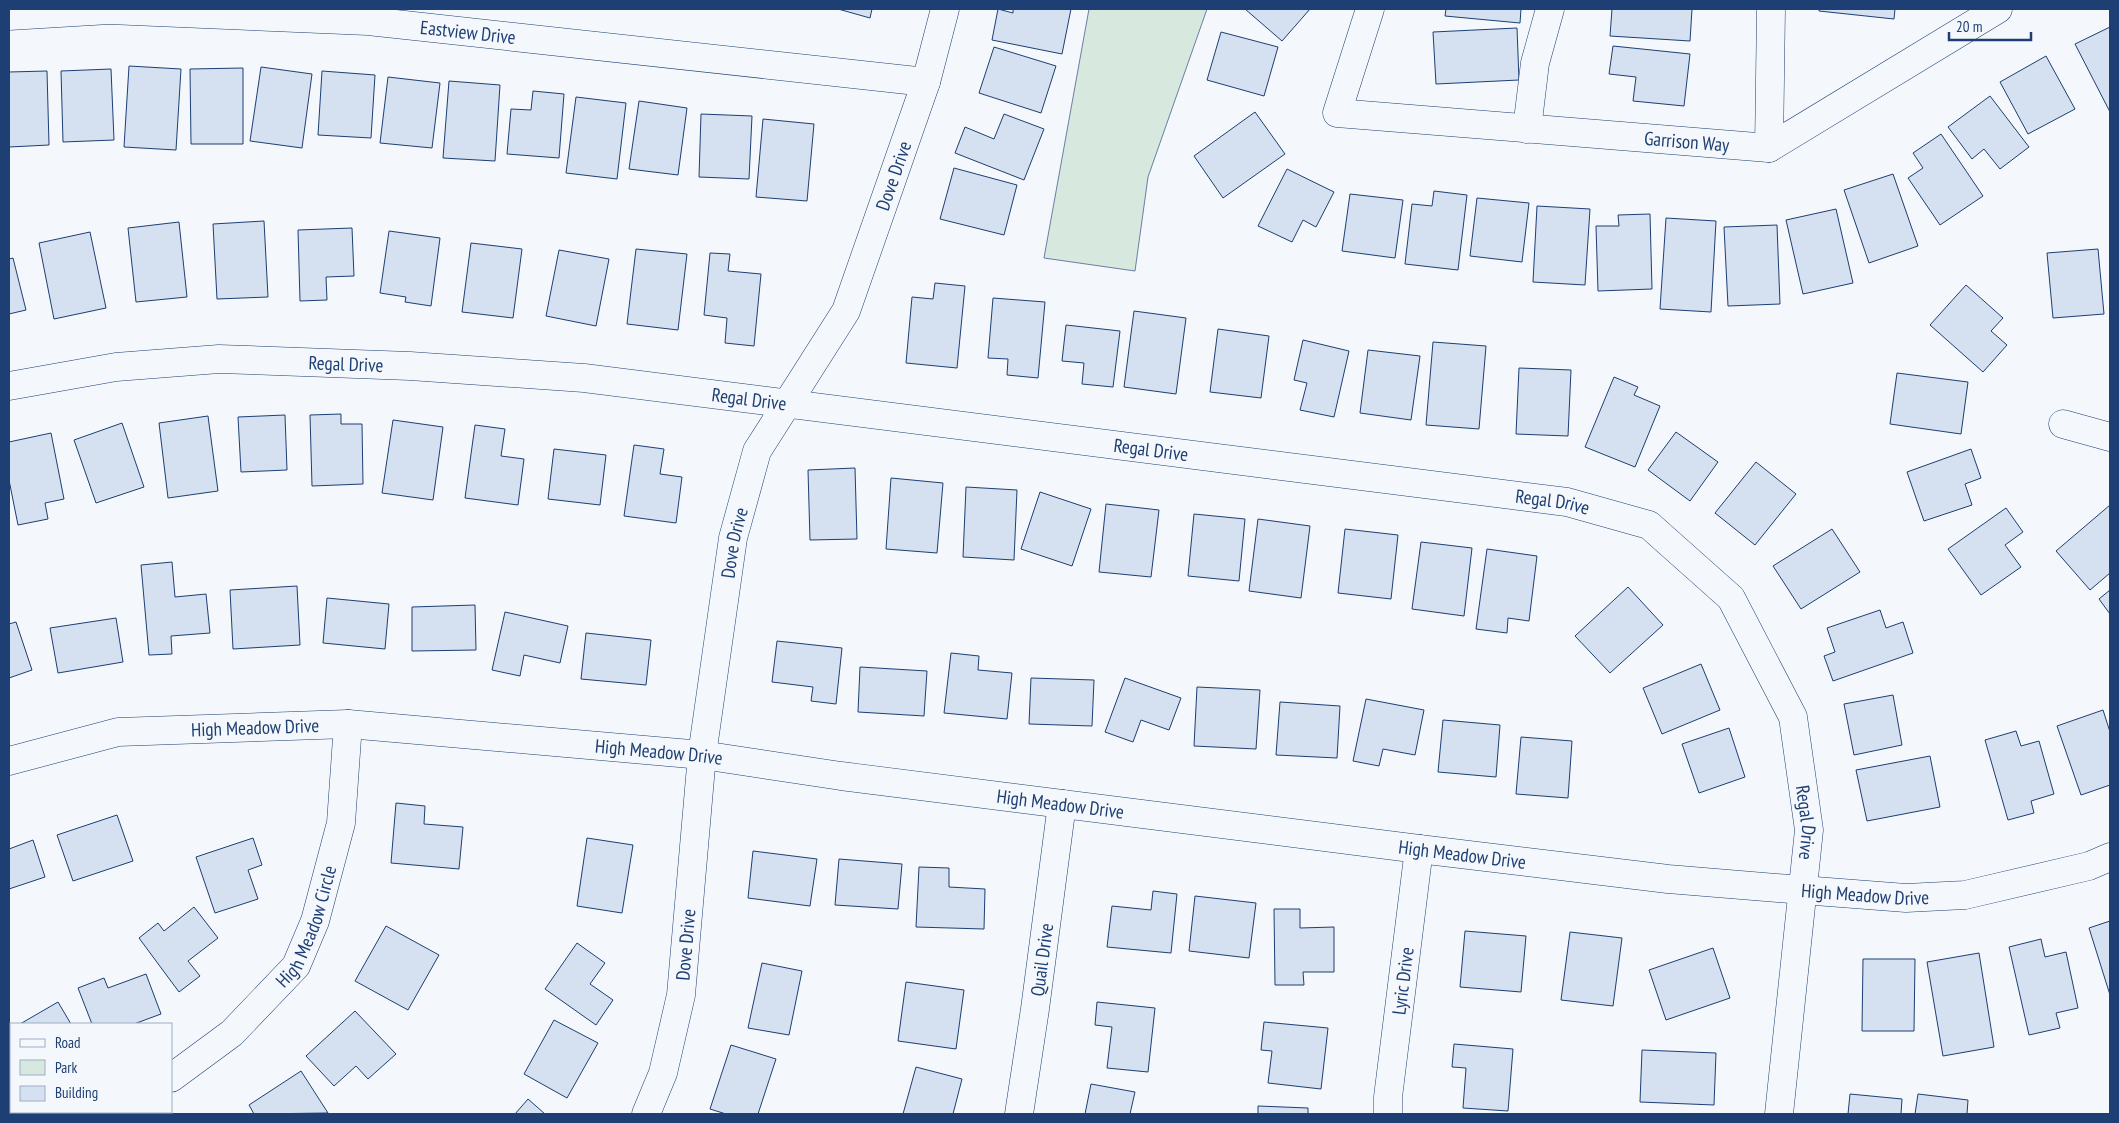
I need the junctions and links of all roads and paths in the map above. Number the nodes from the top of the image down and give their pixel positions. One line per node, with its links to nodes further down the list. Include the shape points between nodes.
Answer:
1 (945, 9): 7 (street, Dove Drive)
2 (1370, 9): 8 (street, Garrison Way, via 1337,113)
3 (1550, 9): 8 (street, via 1534,63)
4 (1771, 9): 9 (street)
5 (1989, 11): 9 (street)
6 (9, 16): 7 (street, Eastview Drive, via 109,10 368,21)
7 (926, 82): 11 (street, Dove Drive, via 846,311)
8 (1527, 129): 9 (street, Garrison Way)
9 (1769, 148)
10 (9, 386): 11 (street, Regal Drive, via 116,368 219,359 410,366 584,378)
11 (787, 404): 15 (street, Dove Drive, via 756,451 733,538); 20 (street, Regal Drive, via 1567,502 1650,525 1731,598 1793,717 1809,830)
12 (2063, 424): 13 (street)
13 (2110, 437)
14 (348, 724): 15 (street, High Meadow Drive); 16 (street, High Meadow Drive, via 118,732); 21 (street, High Meadow Circle, via 341,823 315,921 296,966 232,1033)
15 (702, 755): 17 (street, High Meadow Drive); 22 (street, Dove Drive, via 681,995 663,1073)
16 (9, 761)
17 (1062, 804): 18 (street, High Meadow Drive); 23 (street, Quail Drive)
18 (1419, 850): 20 (street, High Meadow Drive, via 1668,879); 24 (street, Lyric Drive)
19 (2110, 857): 20 (street, High Meadow Drive, via 2089,866 1964,896 1906,898)
20 (1802, 890): 25 (street, Regal Drive)
21 (172, 1077)
22 (646, 1114)
23 (1019, 1114)
24 (1388, 1114)
25 (1779, 1114)

